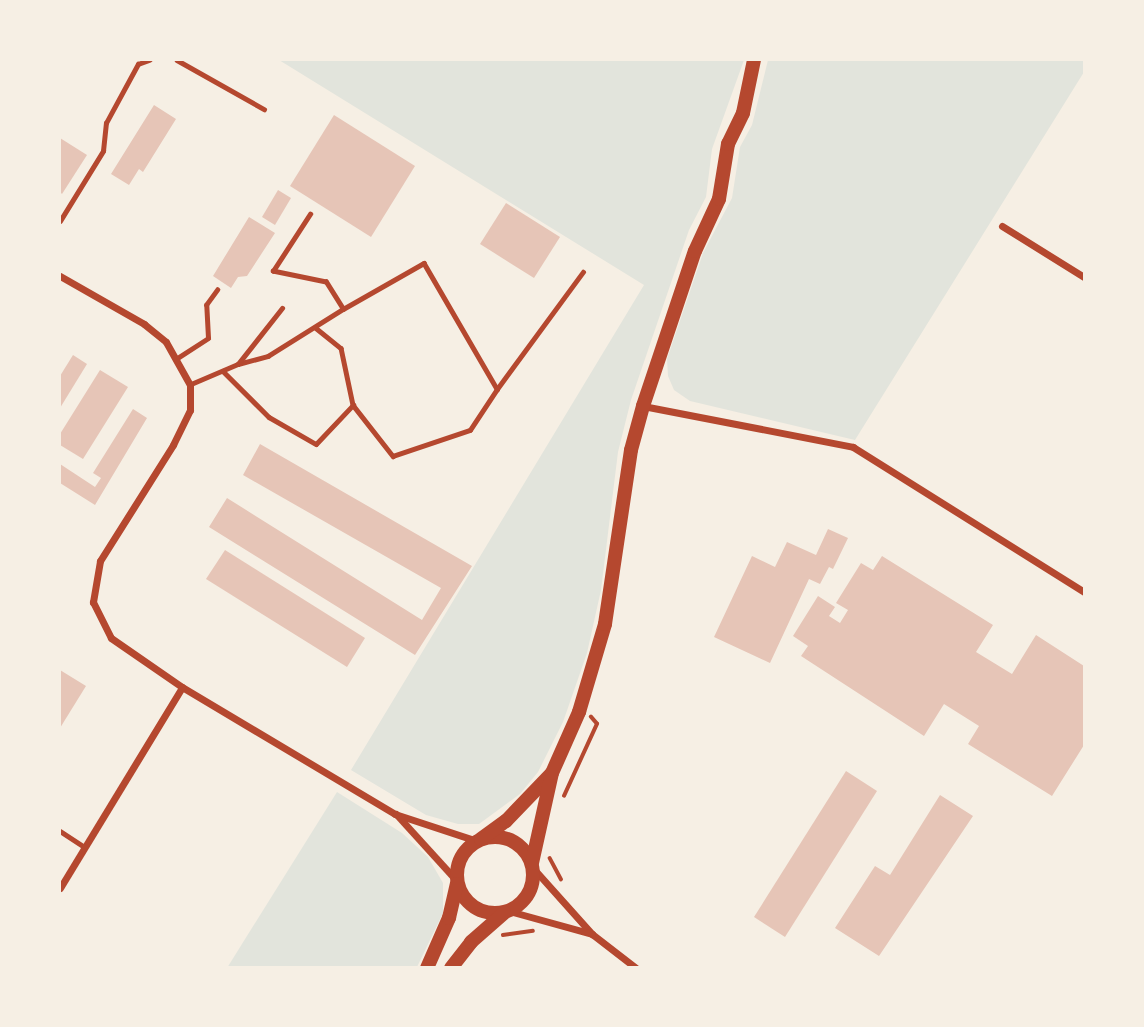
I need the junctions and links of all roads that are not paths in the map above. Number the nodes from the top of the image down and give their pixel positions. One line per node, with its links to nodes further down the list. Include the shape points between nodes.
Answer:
1 (149, 60): 6 (lane, via 138,64 131,76 106,123 103,151)
2 (177, 60): 4 (lane)
3 (754, 60): 21 (main road, via 743,113 728,144 719,199 695,251)
4 (264, 109)
5 (310, 214): 13 (lane, via 273,271 326,282)
6 (60, 221)
7 (1002, 226): 10 (street)
8 (583, 272): 19 (lane)
9 (60, 276): 15 (street, via 144,324 166,342)
10 (1084, 277)
11 (217, 290): 15 (lane, via 206,305 208,338)
12 (282, 307): 16 (lane)
13 (343, 309): 14 (lane); 19 (lane, via 424,263)
14 (316, 328): 16 (lane, via 268,356); 20 (lane, via 341,348)
15 (176, 359): 18 (street)
16 (238, 364): 17 (lane)
17 (223, 370): 18 (lane); 20 (lane, via 269,417 316,444)
18 (190, 385): 23 (street, via 190,410 100,561 93,602 111,638)
19 (497, 389): 20 (lane, via 470,430 393,456)
20 (353, 405)
21 (643, 405): 22 (street, via 853,447); 24 (main road, via 631,450 605,624 579,712)
22 (1084, 592)
23 (183, 687): 25 (street); 28 (street)
24 (552, 773): 27 (main road, via 506,821); 29 (main road)
25 (395, 814): 27 (street); 30 (street)
26 (60, 831): 28 (lane)
27 (478, 840): 29 (main road, via 492,837 516,843); 30 (main road, via 461,857)
28 (85, 847): 31 (street)
29 (532, 866): 32 (main road, via 526,899); 33 (street)
30 (457, 881): 32 (main road, via 469,905 480,911); 34 (main road, via 449,918)
31 (60, 888)
32 (507, 912): 33 (street); 35 (main road, via 471,942)
33 (592, 934): 36 (street)
34 (426, 968)
35 (451, 968)
36 (636, 968)

